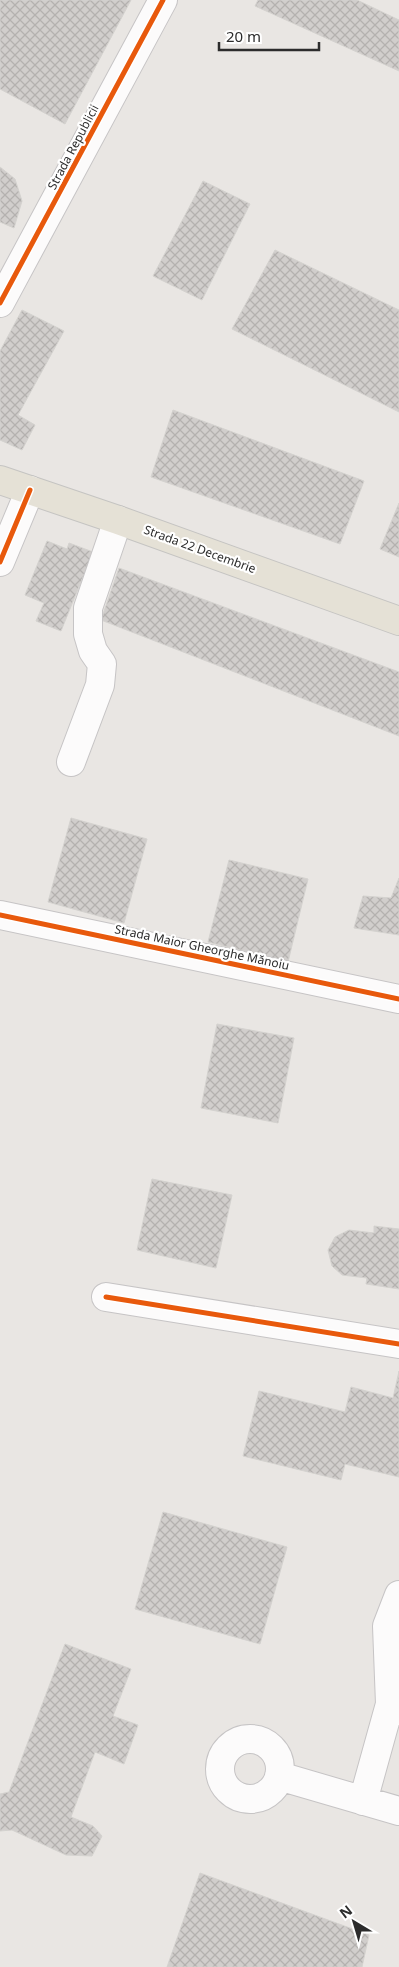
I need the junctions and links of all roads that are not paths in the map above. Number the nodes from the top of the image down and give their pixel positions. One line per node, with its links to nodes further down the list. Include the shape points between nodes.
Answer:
1 (163, 0): 2 (street, Strada Republicii)
2 (0, 303)
3 (0, 480): 4 (main road, Strada 22 Decembrie)
4 (30, 490): 5 (main road, Strada 22 Decembrie); 6 (street)
5 (118, 520): 7 (main road, Strada 22 Decembrie); 8 (street, via 88,608 88,634 93,651 102,664 100,685)
6 (0, 562)
7 (399, 621)
8 (70, 762)
9 (0, 914): 10 (street, Strada Maior Gheorghe Mănoiu)
10 (399, 999)
11 (106, 1297): 12 (street)
12 (399, 1344)
13 (399, 1595): 14 (street, via 387,1626)
14 (395, 1707): 16 (street)
15 (279, 1776): 16 (street)
16 (363, 1801): 17 (street)
17 (399, 1810)

